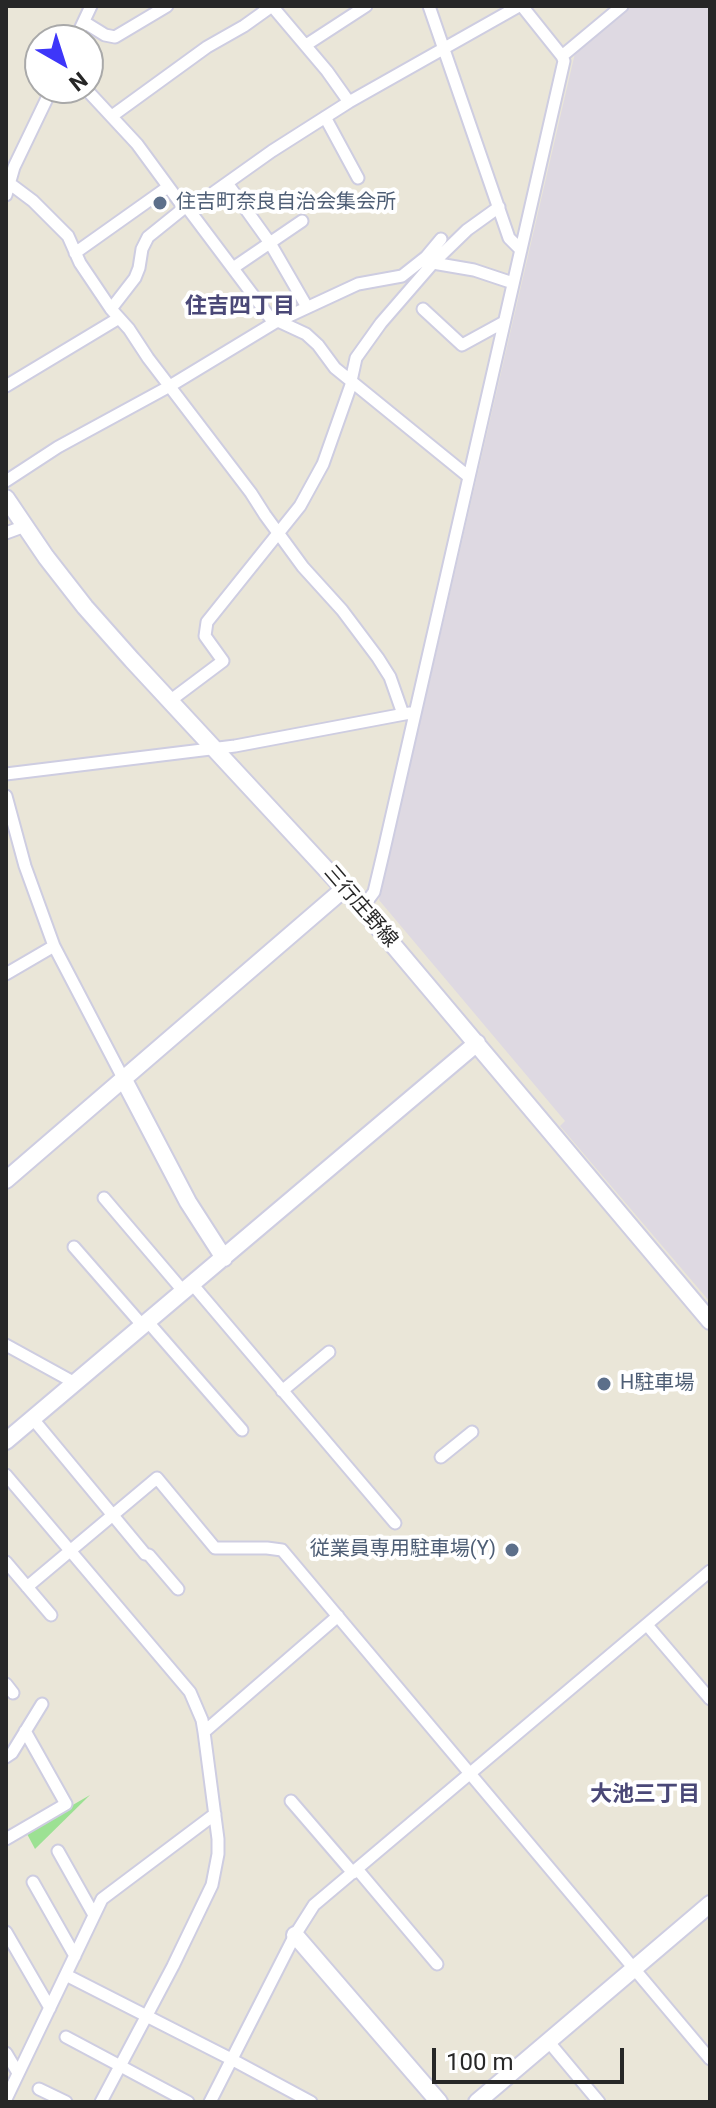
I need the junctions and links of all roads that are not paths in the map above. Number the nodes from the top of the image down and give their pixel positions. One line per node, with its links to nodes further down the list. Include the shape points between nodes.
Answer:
1 (91, 6): 8 (street)
2 (167, 6): 8 (street, via 115,37)
3 (272, 6): 9 (street); 15 (street)
4 (366, 6): 9 (street)
5 (429, 6): 10 (street)
6 (520, 6): 10 (street); 11 (street)
7 (622, 6): 11 (street)
8 (84, 22)
9 (306, 45): 12 (street)
10 (443, 48): 12 (street); 23 (street)
11 (562, 56): 28 (street)
12 (349, 102): 16 (street)
13 (44, 104): 18 (street)
14 (100, 104): 15 (street)
15 (112, 116): 21 (street)
16 (325, 117): 19 (street); 20 (street)
17 (6, 154): 18 (street)
18 (14, 167): 22 (street)
19 (358, 178)
20 (227, 183): 24 (street); 27 (street)
21 (168, 187): 24 (street); 29 (street)
22 (8, 189): 29 (street, via 33,201 68,236)
23 (499, 207): 28 (street, via 509,238); 30 (street)
24 (186, 209): 31 (street); 35 (street, via 148,237 135,278)
25 (302, 221): 27 (street)
26 (441, 239): 30 (street)
27 (270, 243): 31 (street); 33 (street)
28 (521, 250): 32 (street)
29 (75, 253): 35 (street)
30 (429, 260): 32 (street); 33 (street, via 402,276 358,284); 38 (street, via 356,358)
31 (233, 268): 36 (street)
32 (513, 283): 37 (street)
33 (307, 307): 36 (street)
34 (423, 309): 37 (street, via 462,345)
35 (115, 313): 39 (street); 40 (street)
36 (276, 322): 38 (street, via 306,334); 40 (street)
37 (504, 322): 41 (street)
38 (351, 382): 41 (street); 46 (street, via 323,464)
39 (6, 386)
40 (170, 386): 42 (street); 46 (street)
41 (469, 477): 48 (street)
42 (6, 481)
43 (6, 498): 44 (street, 三行庄野線)
44 (25, 526): 45 (street); 47 (street, 三行庄野線, via 85,607)
45 (6, 533)
46 (278, 533): 47 (street, via 207,622 205,636 223,661); 48 (street, via 378,658)
47 (171, 700): 49 (street, 三行庄野線)
48 (409, 713): 49 (street); 53 (street, via 374,892)
49 (215, 748): 50 (street); 52 (street, 三行庄野線)
50 (6, 774)
51 (6, 796): 54 (street)
52 (345, 888): 53 (street, 三行庄野線); 57 (street)
53 (362, 908): 56 (street, 三行庄野線)
54 (54, 946): 55 (street); 57 (street)
55 (6, 974)
56 (477, 1043): 61 (street); 63 (street, 三行庄野線)
57 (124, 1080): 58 (street); 61 (street)
58 (6, 1180)
59 (104, 1198): 62 (street)
60 (74, 1247): 64 (street)
61 (224, 1258): 62 (street)
62 (188, 1288): 64 (street); 68 (street)
63 (710, 1321)
64 (145, 1324): 67 (street); 70 (street)
65 (6, 1345): 67 (street)
66 (329, 1352): 68 (street)
67 (75, 1383): 69 (street)
68 (282, 1391): 76 (street)
69 (33, 1419): 72 (street); 75 (street)
70 (242, 1430)
71 (472, 1432): 73 (street)
72 (6, 1441)
73 (441, 1457)
74 (6, 1475): 77 (street)
75 (114, 1515): 77 (street); 81 (street); 83 (street, via 157,1478 215,1548 282,1550)
76 (395, 1523)
77 (71, 1551): 80 (street); 88 (street, via 190,1692)
78 (6, 1562): 80 (street)
79 (710, 1571): 84 (street)
80 (27, 1587): 82 (street)
81 (178, 1589)
82 (51, 1615)
83 (338, 1616): 88 (street); 90 (street)
84 (647, 1625): 85 (street); 90 (street)
85 (710, 1699)
86 (42, 1704): 87 (street)
87 (25, 1731): 89 (street); 93 (street, via 66,1804)
88 (204, 1732): 92 (street)
89 (6, 1757)
90 (469, 1775): 95 (street); 103 (street)
91 (291, 1801): 95 (street)
92 (215, 1814): 98 (street, via 102,1899); 106 (street, via 218,1854 212,1885)
93 (6, 1839)
94 (58, 1851): 98 (street)
95 (355, 1871): 100 (street, via 314,1905); 102 (street)
96 (33, 1882): 101 (street)
97 (710, 1904): 103 (street)
98 (94, 1915): 101 (street)
99 (6, 1932): 105 (street)
100 (295, 1935): 110 (street); 121 (street)
101 (75, 1956): 104 (street)
102 (437, 1964)
103 (634, 1968): 108 (street); 111 (street)
104 (66, 1975): 105 (street); 106 (street)
105 (50, 2008): 113 (street)
106 (146, 2016): 110 (street); 112 (street)
107 (66, 2037): 112 (street)
108 (548, 2041): 122 (street); 123 (street)
109 (6, 2053): 113 (street)
110 (231, 2059): 119 (street); 120 (street)
111 (710, 2059)
112 (121, 2065): 117 (street); 118 (street)
113 (18, 2073): 115 (street)
114 (39, 2089): 116 (street)
115 (6, 2099)
116 (66, 2102)
117 (101, 2102)
118 (188, 2102)
119 (210, 2102)
120 (311, 2102)
121 (439, 2102)
122 (477, 2102)
123 (599, 2102)

